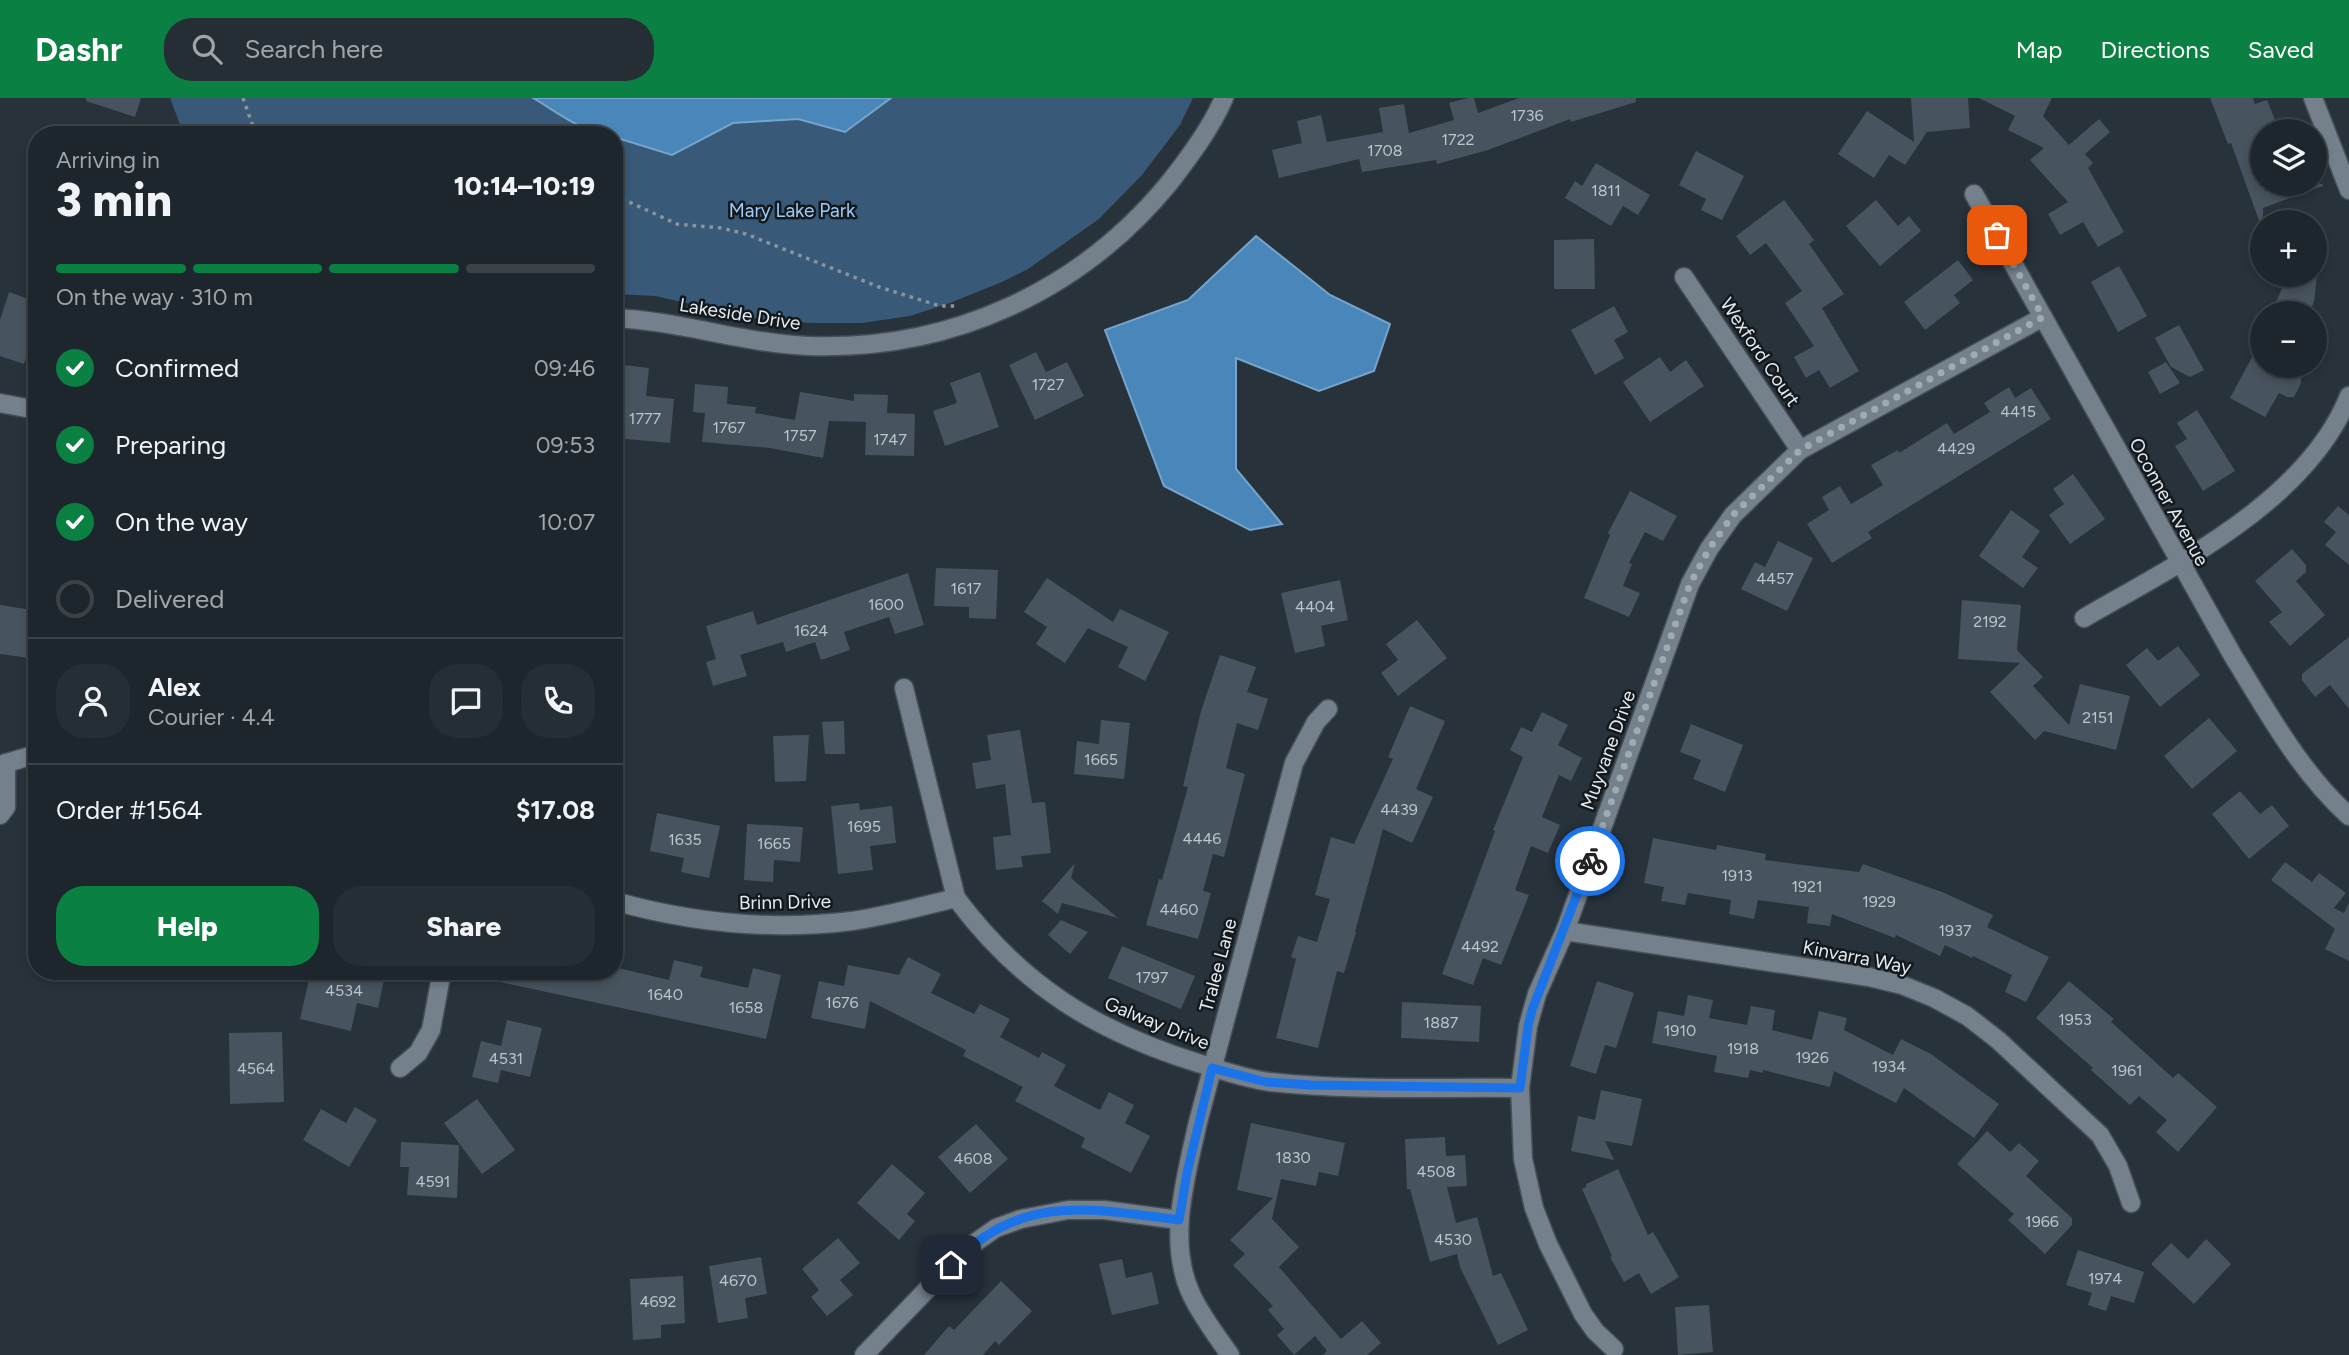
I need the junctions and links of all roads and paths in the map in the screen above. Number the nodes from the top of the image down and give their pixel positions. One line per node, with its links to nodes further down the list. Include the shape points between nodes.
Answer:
1 (243, 98): 4 (path)
2 (1224, 98): 11 (street, Lakeside Drive, via 1197,146 1144,214 1058,283 988,317 916,337 809,346)
3 (2313, 98): 5 (street)
4 (253, 126)
5 (2349, 190)
6 (1974, 194): 10 (street, Oconner Avenue)
7 (623, 199): 9 (path, via 677,224 746,234 878,287)
8 (1684, 276): 15 (street, Wexford Court)
9 (940, 306)
10 (2043, 317): 15 (street, Muyvane Drive); 16 (street, Oconner Avenue)
11 (623, 319)
12 (2349, 396): 16 (street, via 2329,435 2284,488)
13 (0, 403): 14 (street)
14 (28, 408)
15 (1800, 450): 26 (street, Muyvane Drive, via 1733,515 1690,584)
16 (2179, 563): 17 (street); 23 (street, Oconner Avenue, via 2276,726)
17 (2084, 618)
18 (904, 688): 24 (street, Galway Drive)
19 (1328, 709): 29 (street, Tralee Lane, via 1294,763)
20 (28, 757): 21 (street)
21 (3, 764): 22 (street, via 6,807)
22 (0, 815)
23 (2349, 816)
24 (956, 898): 25 (street, Brinn Drive, via 852,921 765,926 697,919); 29 (street, Galway Drive, via 1023,973 1061,1001 1104,1027)
25 (623, 903)
26 (1565, 931): 30 (street, Muyvane Drive, via 1528,1026); 31 (street, Kinvarra Way, via 1869,977 1934,998 1998,1040 2100,1135 2118,1166)
27 (440, 980): 28 (street, via 431,1030 418,1053)
28 (400, 1068)
29 (1212, 1068): 30 (street, Galway Drive, via 1266,1082 1311,1085); 32 (street, Tralee Lane)
30 (1520, 1088): 33 (street, Muyvane Drive, via 1523,1159 1534,1208 1583,1314)
31 (2131, 1203)
32 (1179, 1220): 34 (street, via 1069,1209 996,1227 966,1249); 35 (street, Tralee Lane, via 1182,1263 1191,1295)
33 (1614, 1349)
34 (864, 1355)
35 (1230, 1355)

